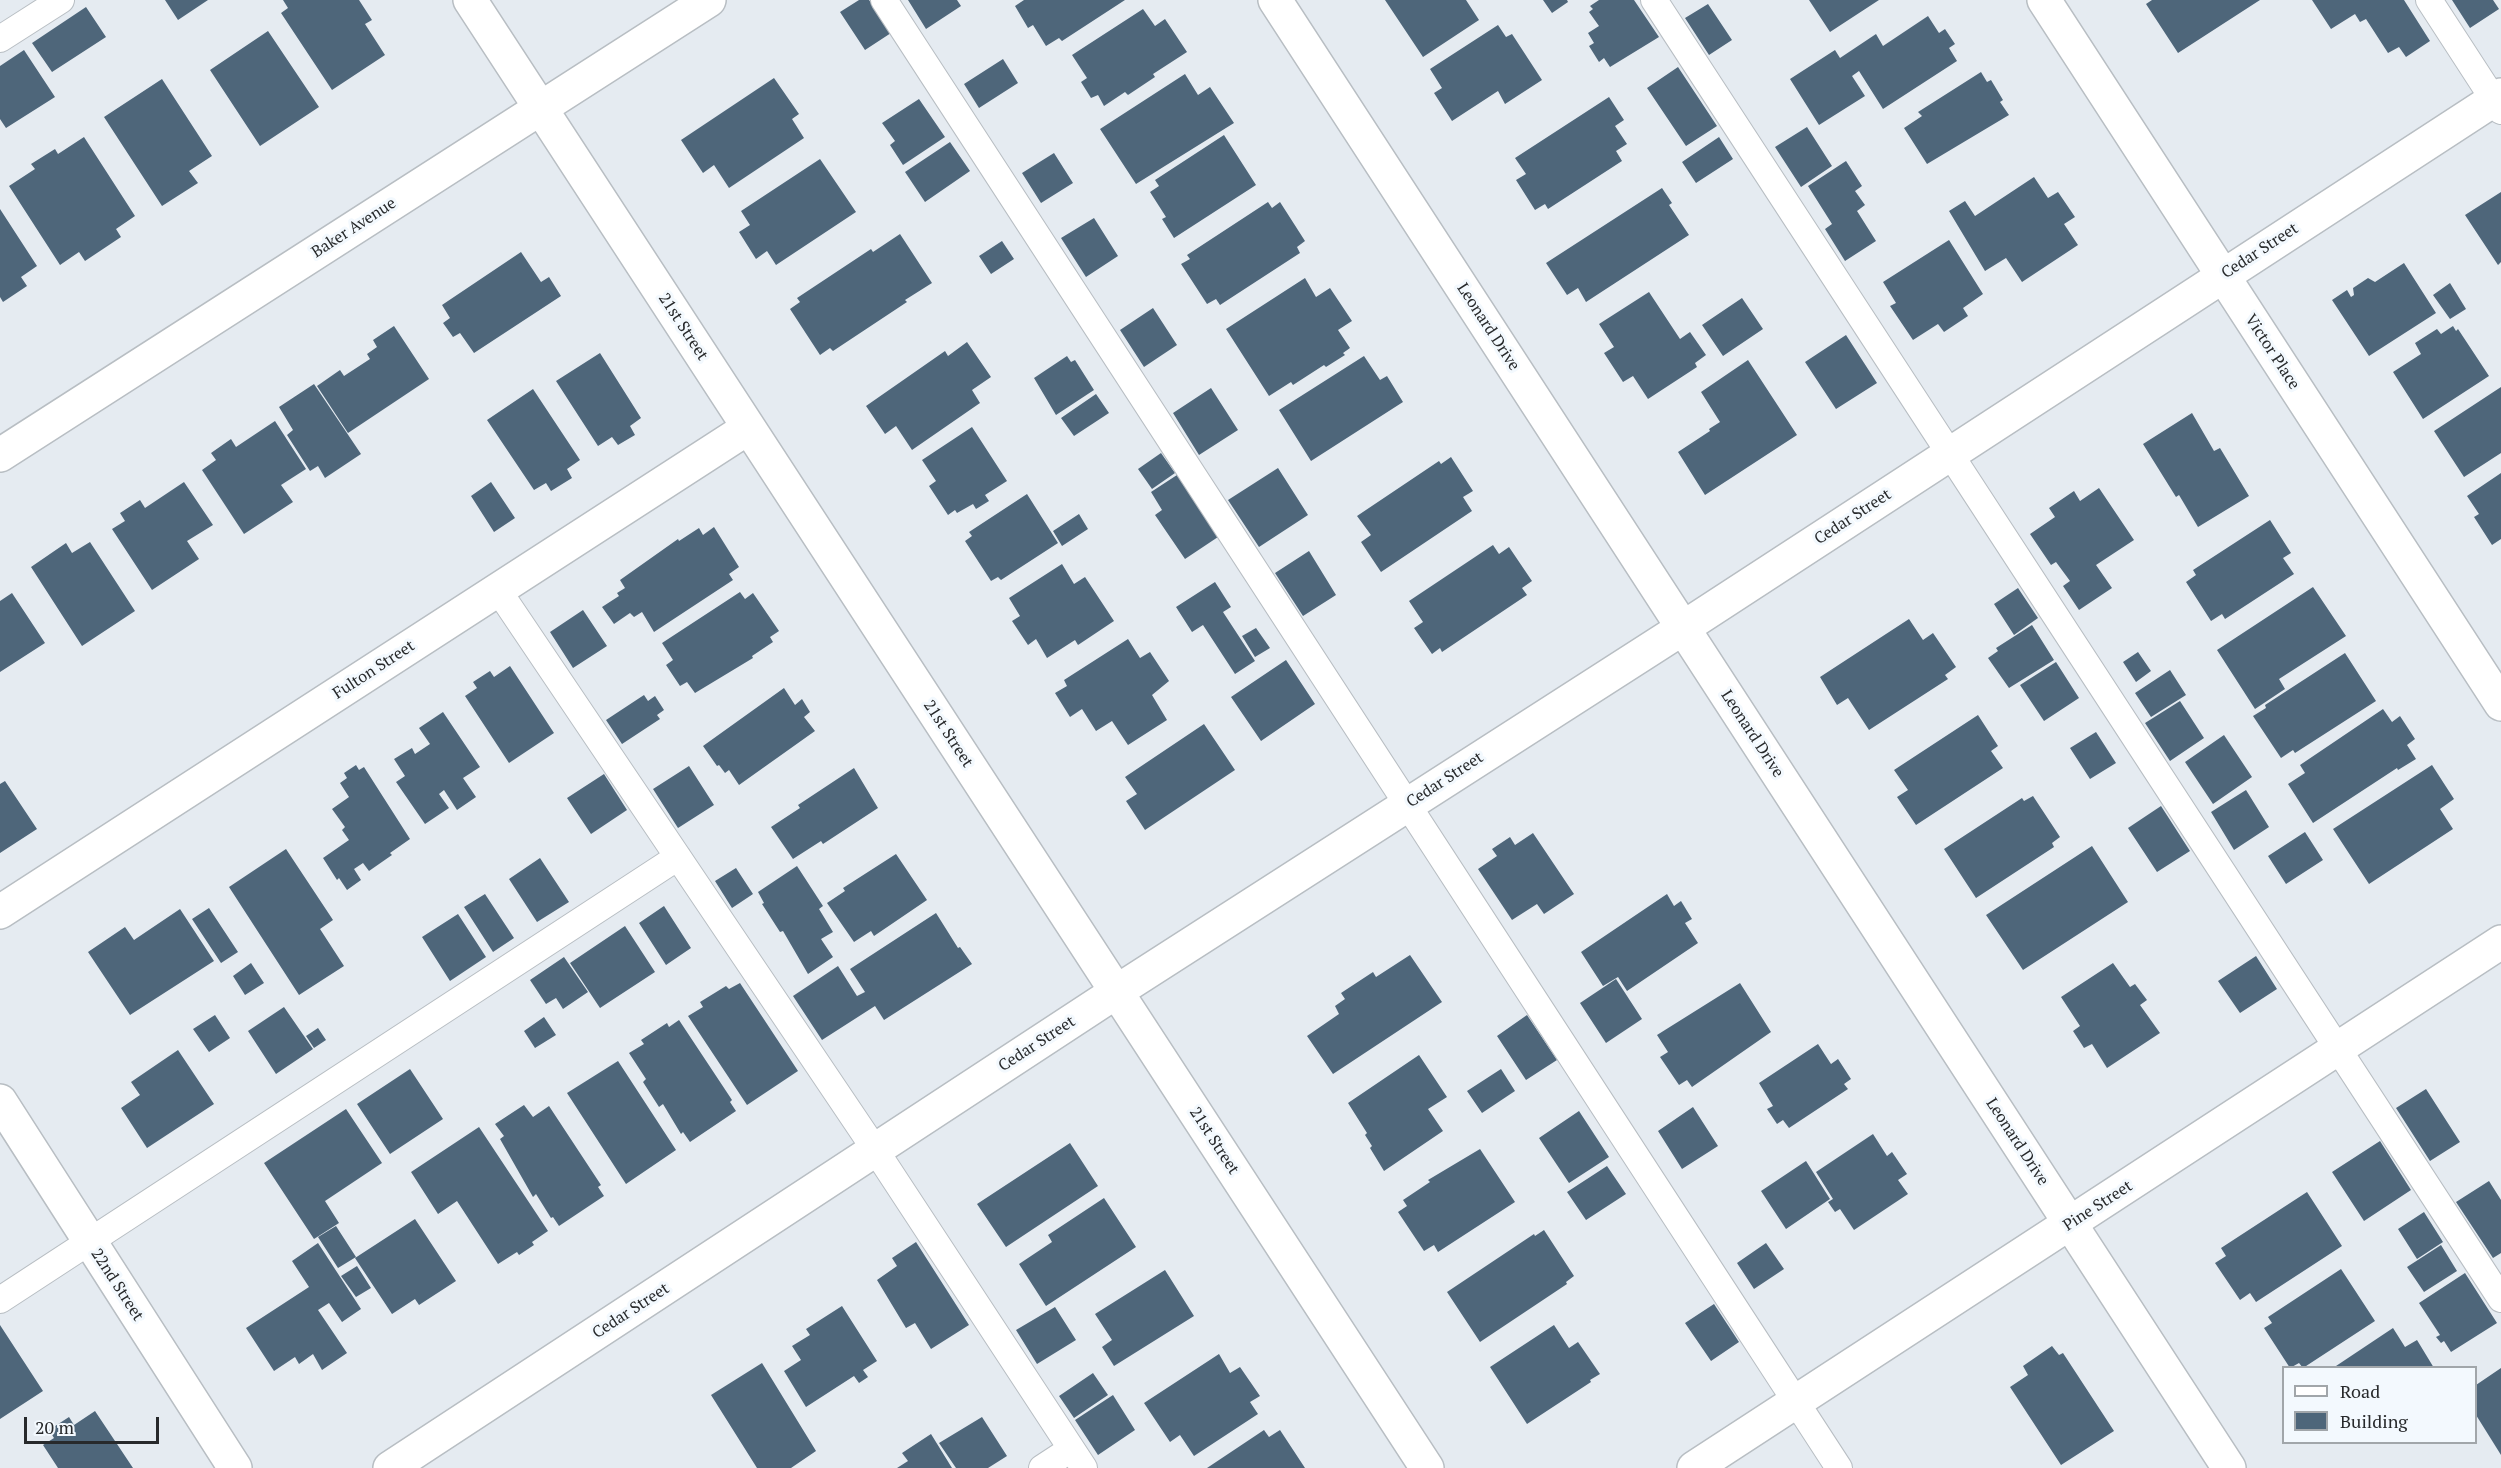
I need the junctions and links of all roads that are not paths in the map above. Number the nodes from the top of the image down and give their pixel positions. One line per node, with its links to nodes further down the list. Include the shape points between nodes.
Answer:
1 (61, 0): 9 (lane)
2 (470, 0): 11 (street, 21st Street)
3 (709, 0): 11 (street, Baker Avenue)
4 (884, 0): 19 (lane)
5 (1275, 0): 17 (street, Leonard Drive)
6 (1653, 0): 14 (lane)
7 (2044, 0): 12 (street, Victor Place)
8 (2429, 0): 10 (lane)
9 (0, 39)
10 (2498, 102): 12 (street, Cedar Street)
11 (540, 108): 13 (street, 21st Street); 15 (street, Baker Avenue)
12 (2223, 276): 14 (street, Cedar Street); 18 (street, Victor Place)
13 (748, 428): 16 (street, Fulton Street); 23 (street, 21st Street)
14 (1952, 453): 17 (street, Cedar Street); 24 (lane)
15 (0, 455)
16 (498, 590): 20 (lane); 21 (street, Fulton Street)
17 (1683, 628): 19 (street, Cedar Street); 27 (street, Leonard Drive)
18 (2501, 704)
19 (1407, 804): 23 (street, Cedar Street); 31 (lane)
20 (678, 857): 26 (lane); 28 (lane)
21 (0, 912)
22 (2501, 942): 24 (street, Pine Street)
23 (1116, 992): 26 (street, Cedar Street); 36 (street, 21st Street)
24 (2339, 1049): 27 (street, Pine Street); 29 (lane)
25 (0, 1101): 28 (street, 22nd Street)
26 (876, 1151): 32 (lane); 34 (street, Cedar Street)
27 (2071, 1224): 31 (street, Pine Street); 39 (street, Leonard Drive)
28 (89, 1243): 30 (lane); 33 (street, 22nd Street)
29 (2501, 1299)
30 (0, 1300)
31 (1796, 1402): 37 (street, Pine Street); 38 (lane)
32 (1077, 1458): 35 (lane)
33 (235, 1468)
34 (390, 1468)
35 (1042, 1468)
36 (1427, 1468)
37 (1694, 1468)
38 (1839, 1468)
39 (2229, 1468)

